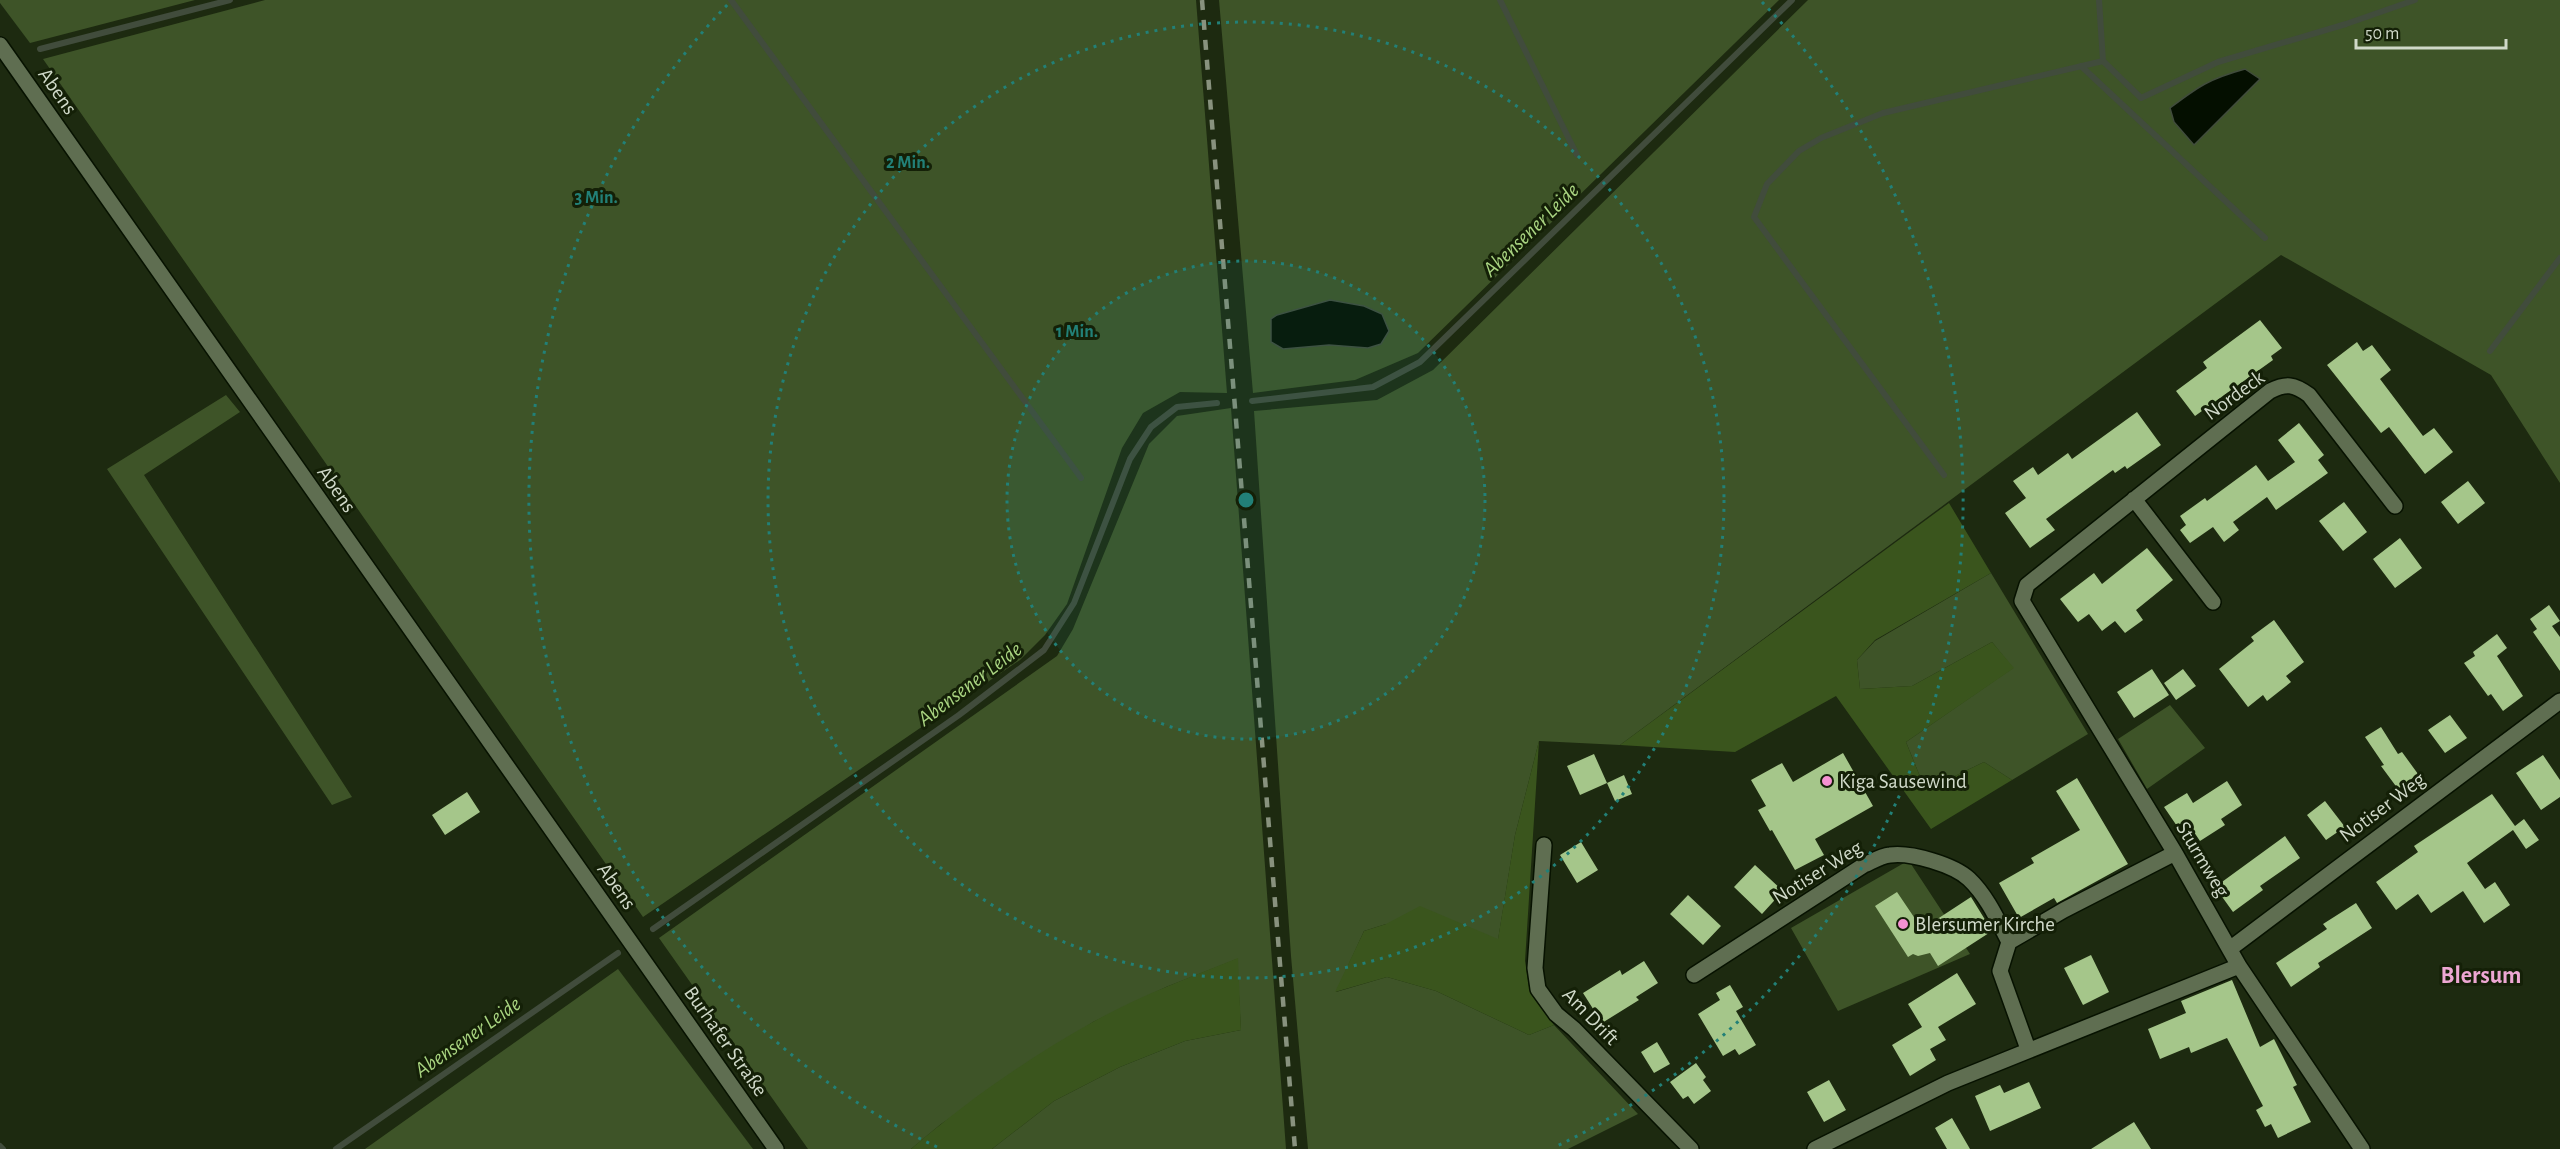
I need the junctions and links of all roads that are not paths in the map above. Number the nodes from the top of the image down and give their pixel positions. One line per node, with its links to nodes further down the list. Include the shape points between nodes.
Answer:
1 (0, 45): 11 (street, Abens)
2 (2134, 499): 3 (street, Nordeck, via 2270,392 2291,384 2309,395); 4 (street, Nordeck); 5 (street)
3 (2395, 506)
4 (2026, 585): 8 (street, Sturmweg, via 2022,601 2026,609)
5 (2213, 602)
6 (2560, 701): 10 (street, Notiser Weg)
7 (1544, 845): 16 (street, Am Drift, via 1535,968 1538,988 1556,1014)
8 (2175, 853): 9 (street); 10 (street, Sturmweg)
9 (2009, 942): 13 (street, Notiser Weg, via 1970,879 1942,864 1892,854 1864,865); 14 (street, via 2000,971)
10 (2231, 948): 12 (street, Sturmweg)
11 (640, 957): 15 (street, Burhafer Straße)
12 (2240, 966): 14 (street); 18 (street, Sturmweg)
13 (1694, 975)
14 (2028, 1049): 17 (street, via 1948,1083)
15 (777, 1149)
16 (1691, 1149)
17 (1815, 1149)
18 (2362, 1149)

